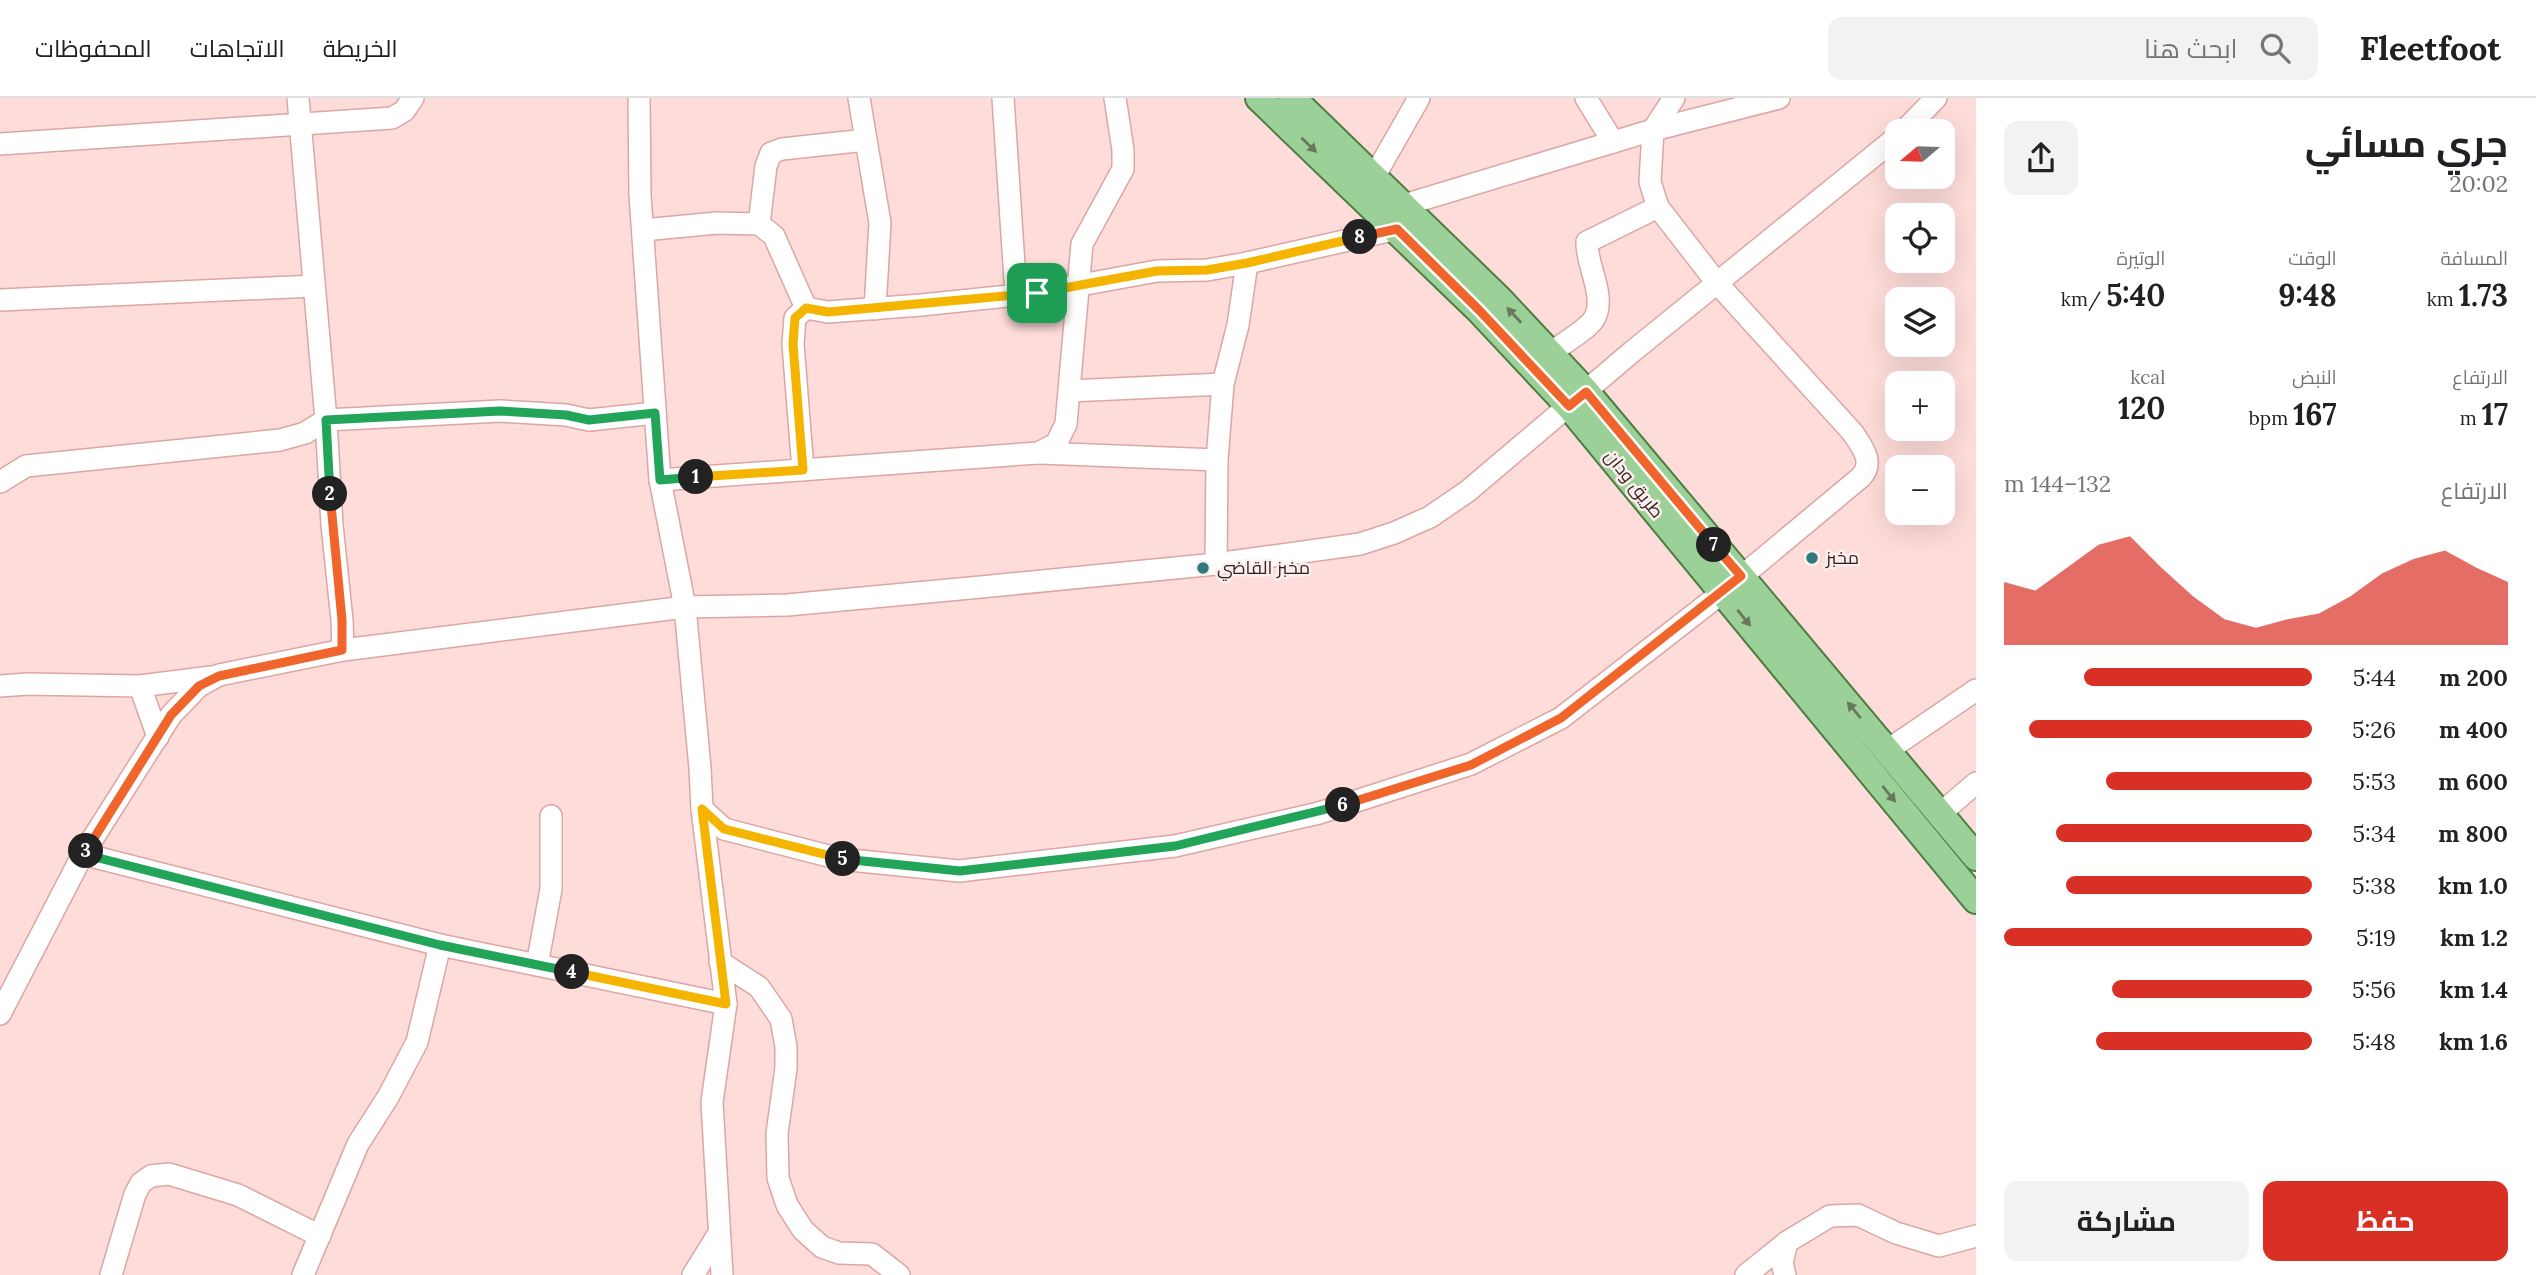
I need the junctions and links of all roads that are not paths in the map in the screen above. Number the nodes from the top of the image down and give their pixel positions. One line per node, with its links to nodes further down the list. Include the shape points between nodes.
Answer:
1 (298, 98): 15 (street)
2 (413, 98): 15 (street, via 392,118)
3 (639, 98): 25 (street)
4 (859, 98): 17 (street)
5 (1003, 98): 30 (street)
6 (1115, 98): 28 (street, via 1123,169 1082,244)
7 (1259, 98): 23 (main road, طريق ودان, one-way to 23)
8 (1292, 98): 21 (main road, طريق ودان)
9 (1419, 98): 21 (street)
10 (1586, 98): 18 (street)
11 (1674, 98): 16 (street)
12 (1779, 98): 16 (street)
13 (1936, 98): 14 (street)
14 (1916, 119)
15 (300, 123): 19 (street); 29 (street)
16 (1653, 130): 18 (street); 22 (street, via 1650,181)
17 (866, 140): 24 (street, via 771,153); 33 (street, via 880,223)
18 (1613, 142): 23 (street)
19 (0, 144)
20 (1885, 147): 27 (street)
21 (1374, 177): 23 (main road, طريق ودان)
22 (1658, 207): 27 (street); 34 (street, via 1587,242 1598,304 1594,320)
23 (1401, 217): 26 (street); 34 (main road, طريق ودان, one-way to 23, via 1499,299); 37 (main road, طريق ودان, via 1480,311)
24 (758, 224): 25 (street); 32 (street, via 774,236)
25 (643, 230): 38 (street)
26 (1247, 263): 28 (street, via 1157,271); 35 (street)
27 (1717, 283): 37 (street); 46 (street, via 1853,433 1868,464 1861,477)
28 (1079, 285): 30 (street); 36 (street)
29 (314, 286): 31 (street); 39 (street)
30 (1016, 295): 33 (street)
31 (0, 300)
32 (806, 308): 33 (street, via 828,312); 42 (street, via 795,318 793,344)
33 (875, 309)
34 (1550, 353): 37 (main road, طريق ودان)
35 (1223, 384): 36 (street); 41 (street)
36 (1069, 391): 40 (street, via 1066,424 1056,444)
37 (1578, 399): 45 (street, via 1430,517 1360,544); 46 (main road, طريق ودان)
38 (655, 413): 39 (street, via 589,420 500,411); 43 (street)
39 (326, 420): 44 (street, via 281,440 26,466); 48 (street)
40 (1038, 453): 41 (street); 42 (street)
41 (1217, 460): 45 (street)
42 (803, 470): 43 (street)
43 (660, 480): 47 (street)
44 (0, 482)
45 (1216, 564): 47 (street, via 787,605)
46 (1732, 584): 54 (main road, طريق ودان, one-way to 46); 56 (street, via 1561,718 1471,765 1319,813 1175,846 960,871 840,859 724,829); 61 (main road, طريق ودان, one-way to 61)
47 (685, 607): 48 (street); 56 (street)
48 (342, 650): 49 (street)
49 (219, 676): 50 (street); 53 (street, via 182,701)
50 (140, 686): 51 (street); 53 (street)
51 (0, 687)
52 (1976, 690): 54 (street)
53 (158, 737): 59 (street)
54 (1888, 750): 57 (main road, طريق ودان)
55 (1976, 783): 57 (street)
56 (702, 809): 63 (street)
57 (1941, 813): 60 (main road, طريق ودان)
58 (551, 816): 64 (street, via 551,888)
59 (83, 854): 62 (street); 66 (street)
60 (1976, 857)
61 (1976, 900)
62 (440, 945): 64 (street); 68 (street, via 416,1042 358,1144)
63 (720, 962): 65 (street); 75 (street, via 759,987 781,1019 786,1068 777,1134 778,1178 787,1205 803,1230 822,1247 839,1253 872,1254)
64 (537, 965): 65 (street)
65 (726, 1004): 67 (street, via 712,1102)
66 (0, 1014)
67 (719, 1233): 73 (street); 74 (street)
68 (320, 1236): 71 (street, via 238,1195 169,1174 150,1176 135,1194); 72 (street)
69 (1976, 1236): 70 (street, via 1939,1247 1858,1215 1830,1216)
70 (1787, 1242): 76 (street); 77 (street, via 1782,1263)
71 (111, 1275)
72 (303, 1275)
73 (693, 1275)
74 (722, 1275)
75 (900, 1275)
76 (1746, 1275)
77 (1785, 1275)

